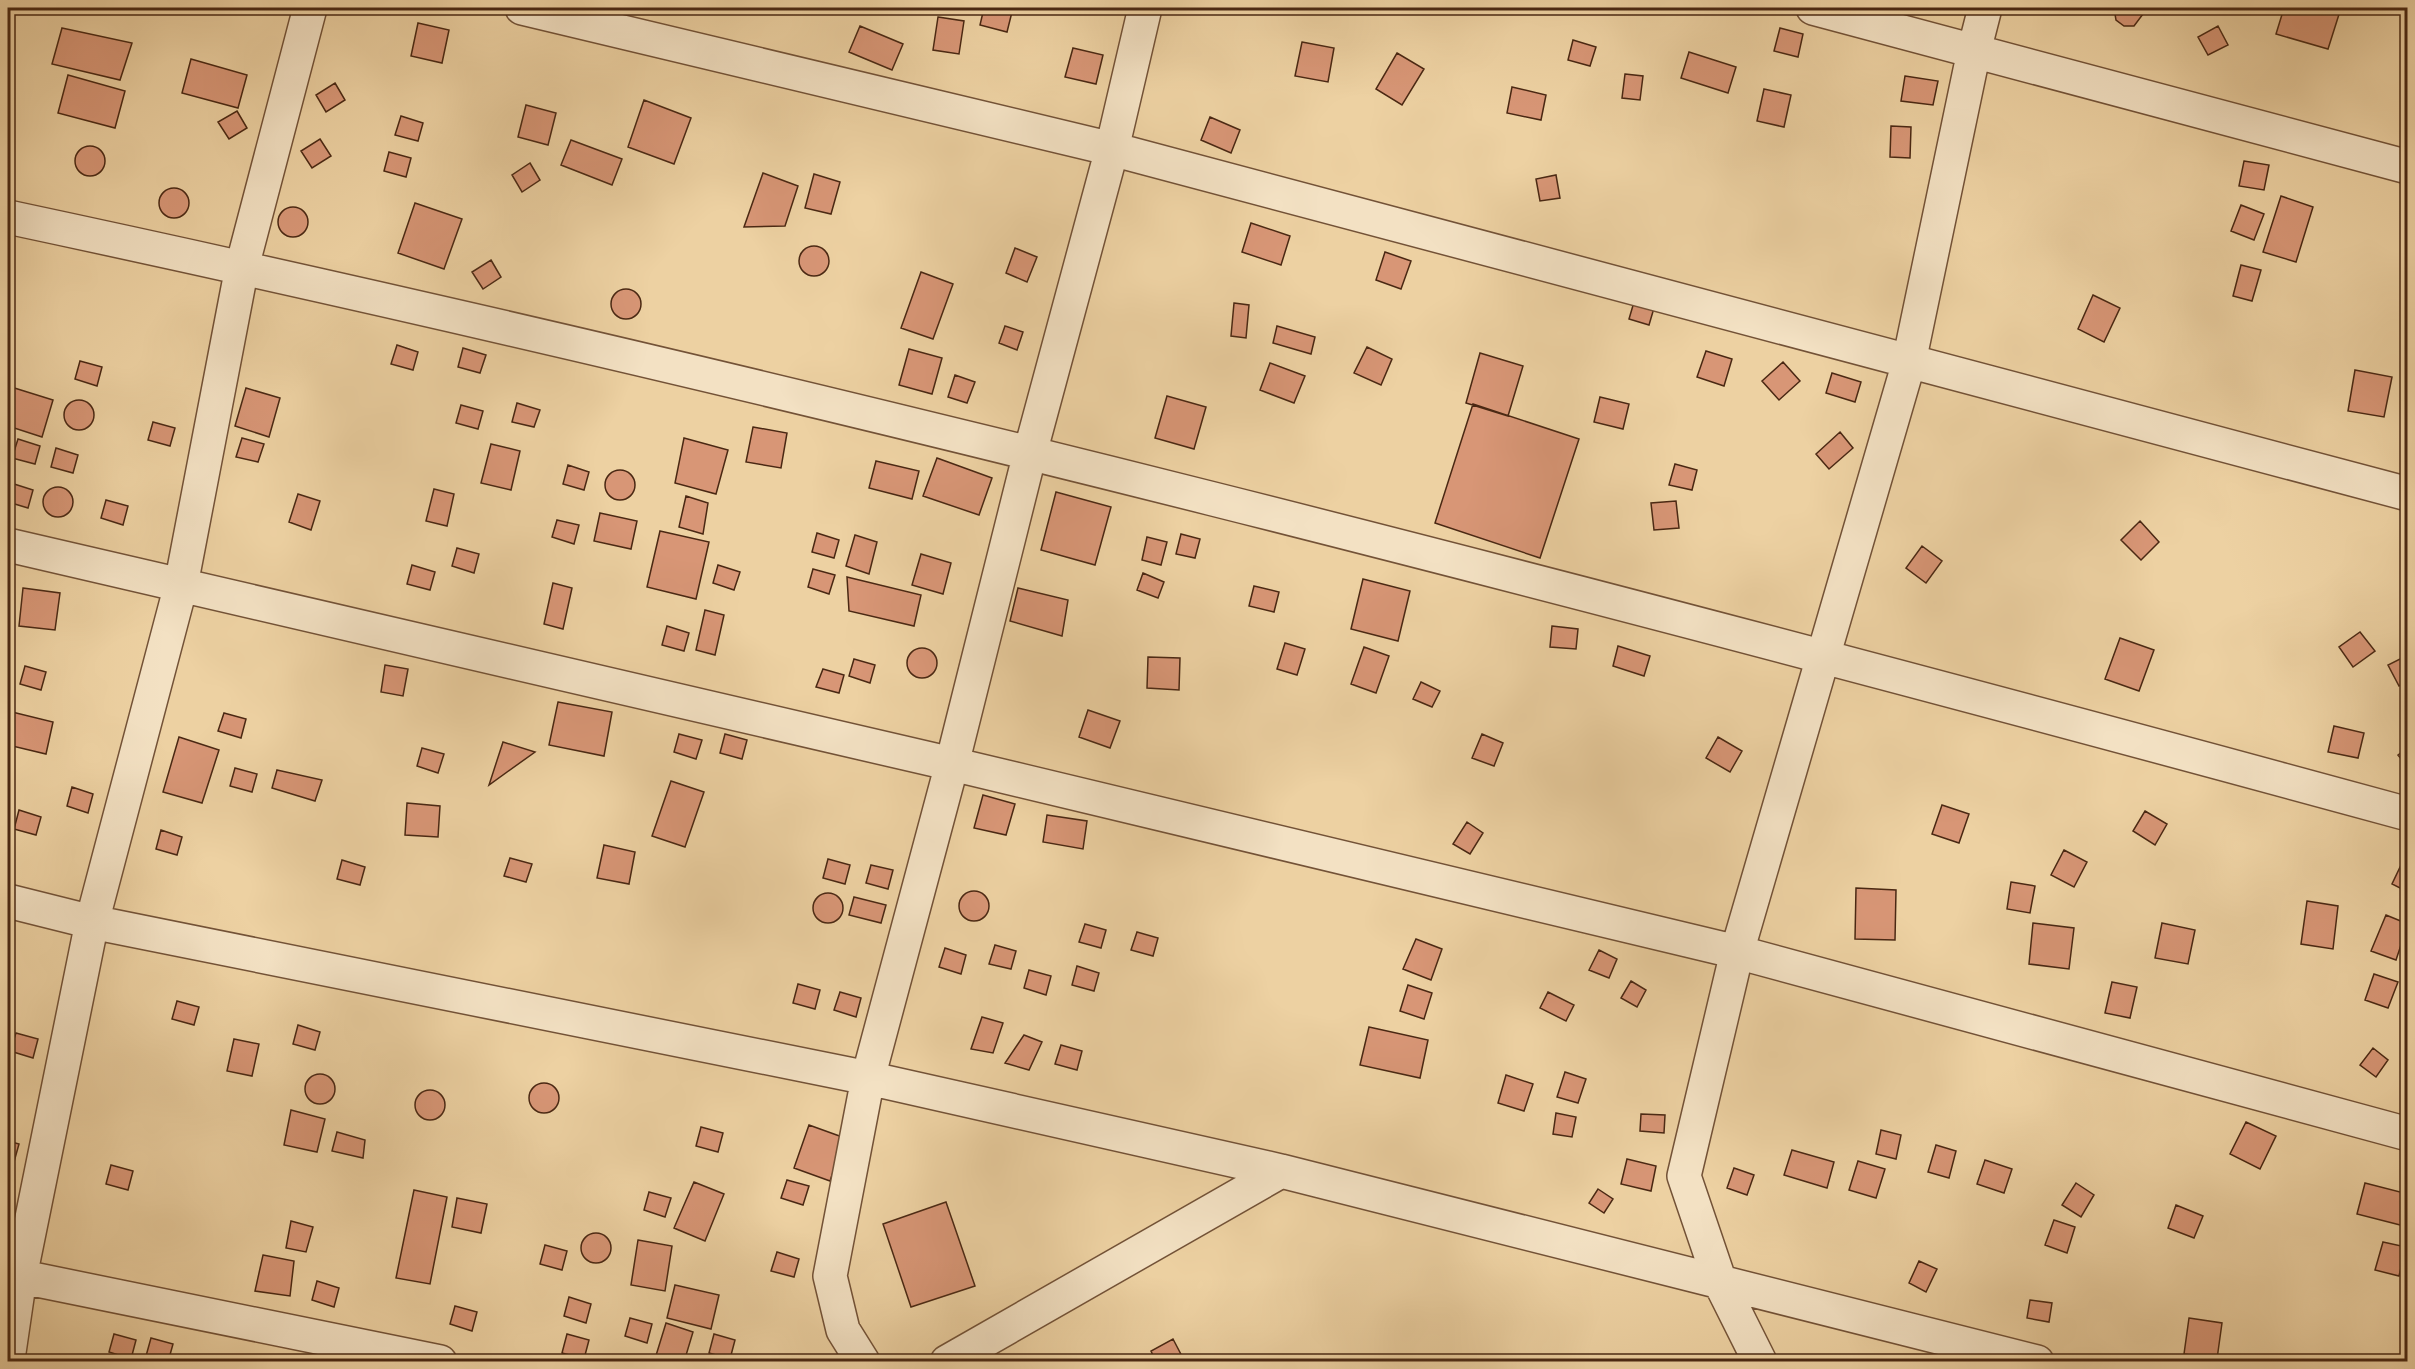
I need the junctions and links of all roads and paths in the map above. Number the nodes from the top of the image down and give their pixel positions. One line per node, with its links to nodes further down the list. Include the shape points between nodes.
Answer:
1 (310, 8): 10 (street)
2 (522, 8): 7 (street)
3 (1145, 8): 7 (street)
4 (1813, 8): 6 (street)
5 (1985, 8): 6 (street)
6 (1974, 51): 8 (street); 11 (street)
7 (1112, 149): 11 (street); 12 (street)
8 (2408, 167)
9 (8, 217): 10 (street)
10 (242, 267): 12 (street); 15 (street)
11 (1909, 362): 13 (street); 16 (street)
12 (1030, 453): 16 (street); 17 (street)
13 (2408, 494)
14 (8, 545): 15 (street)
15 (181, 585): 17 (street); 20 (street)
16 (1824, 655): 18 (street); 21 (street)
17 (952, 764): 21 (street); 22 (street)
18 (2408, 814)
19 (8, 901): 20 (street)
20 (92, 922): 22 (street); 25 (street)
21 (1737, 952): 23 (street); 26 (street, via 1684,1176)
22 (868, 1078): 24 (street); 29 (street, via 830,1276 843,1330)
23 (2408, 1134)
24 (1281, 1171): 26 (street); 30 (street)
25 (14, 1276): 27 (street); 28 (street)
26 (1720, 1282): 31 (street); 32 (street)
27 (8, 1359)
28 (440, 1362)
29 (863, 1362)
30 (948, 1362)
31 (1760, 1362)
32 (2037, 1362)

